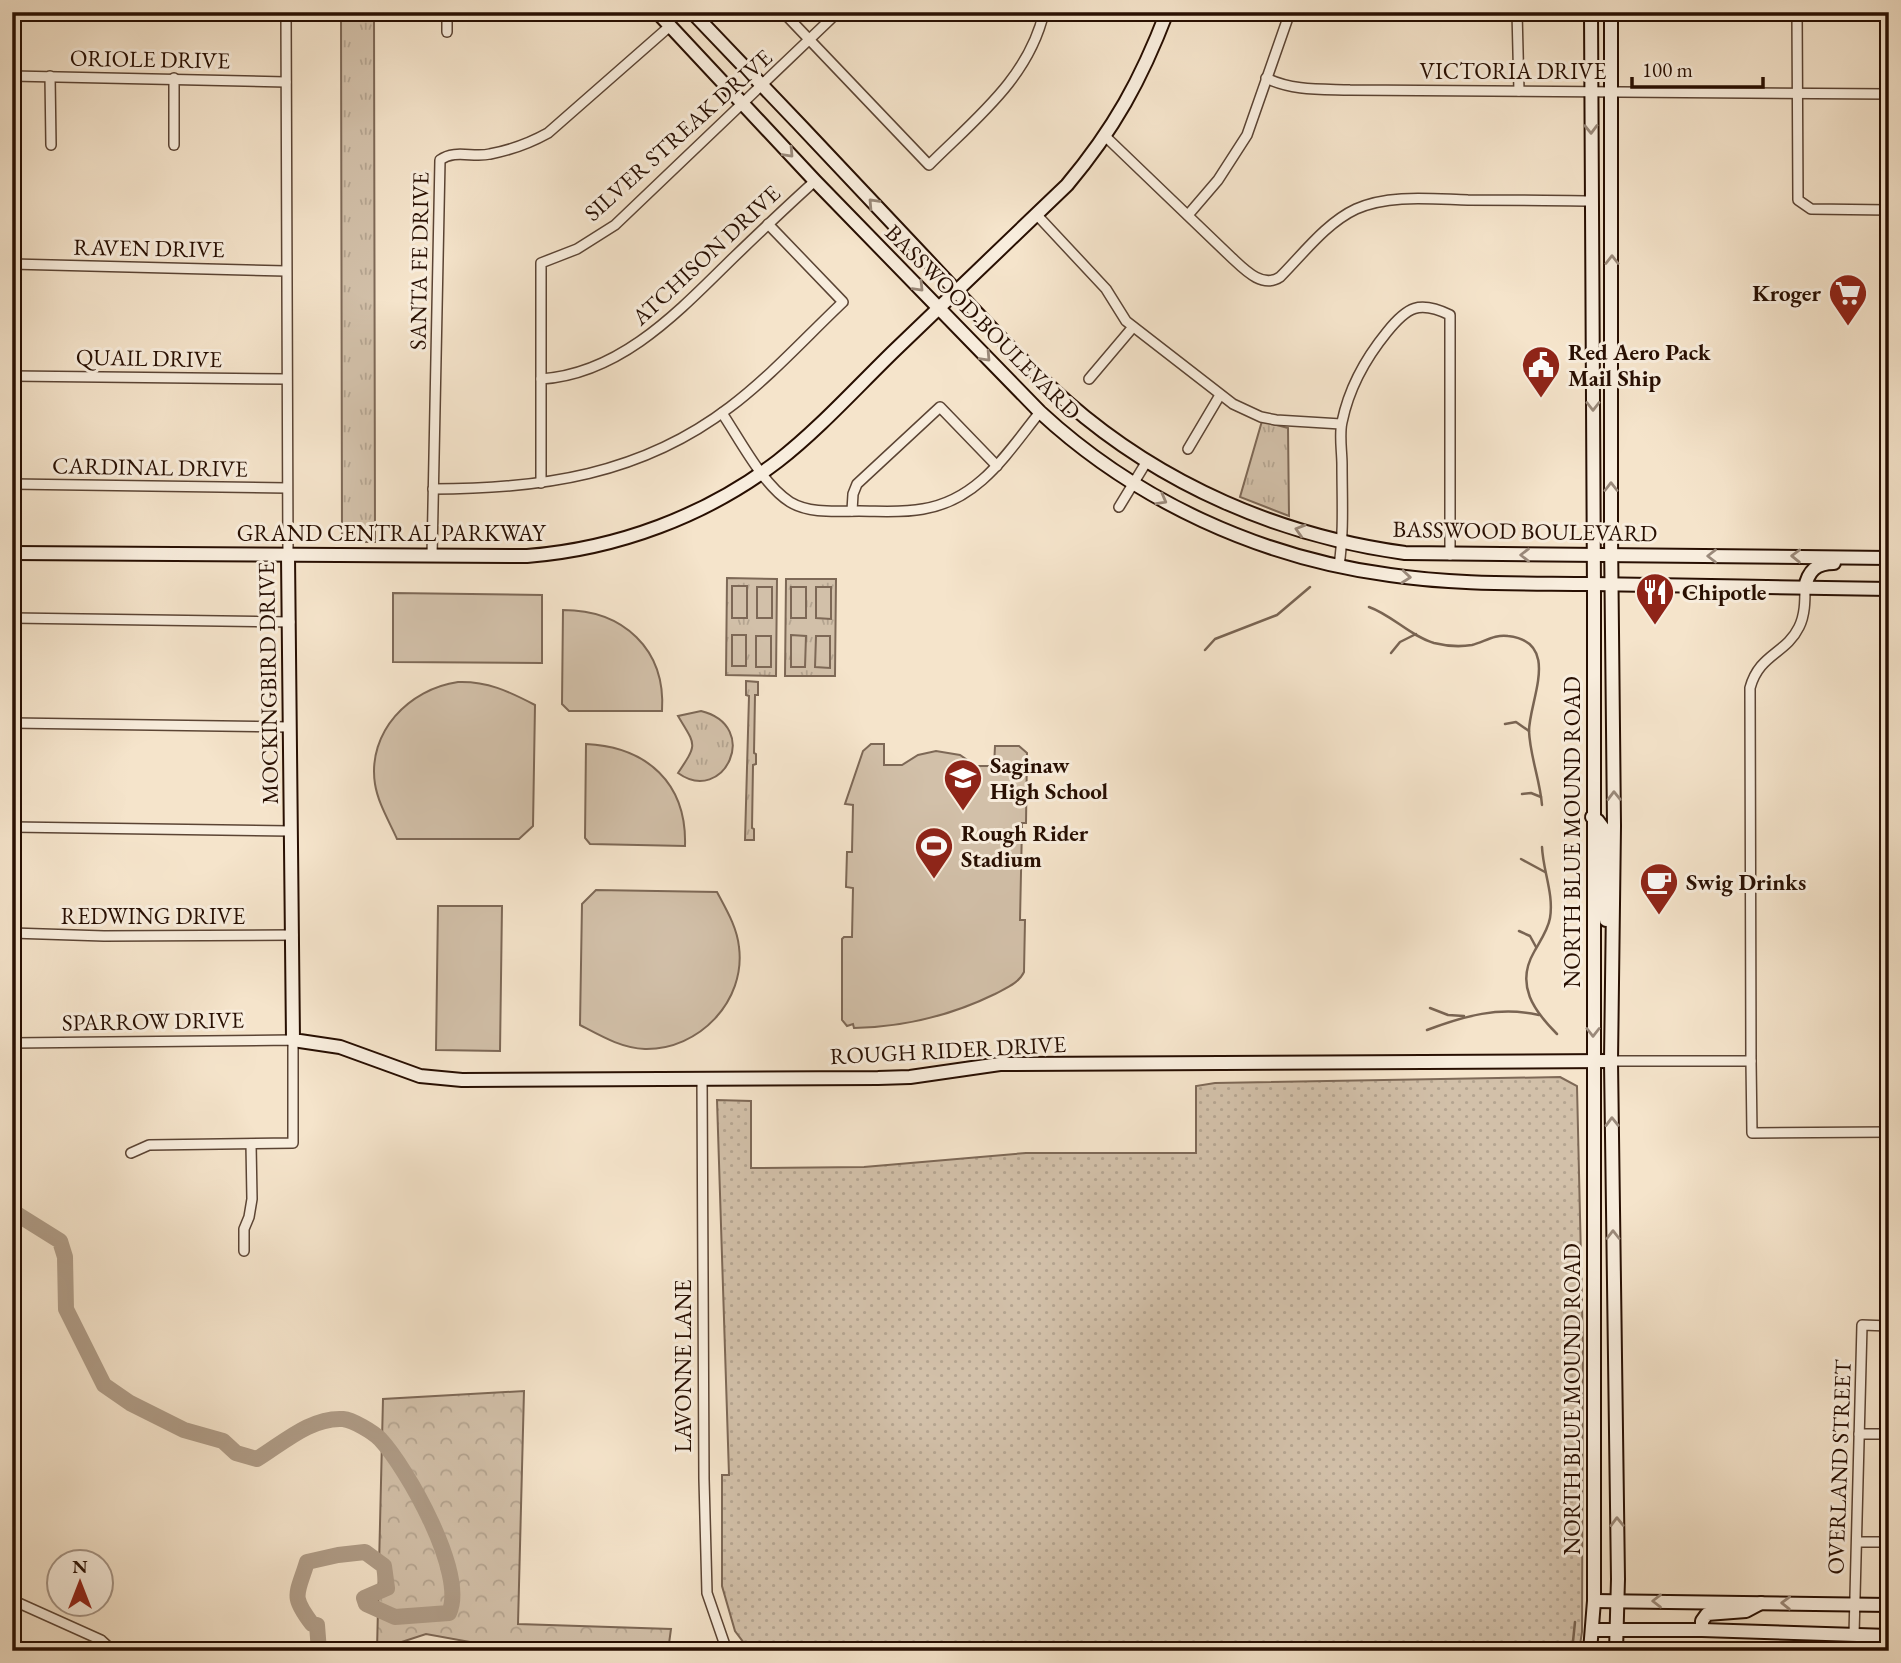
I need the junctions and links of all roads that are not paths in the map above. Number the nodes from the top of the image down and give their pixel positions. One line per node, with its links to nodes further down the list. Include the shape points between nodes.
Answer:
1 (286, 12): 21 (street, MOCKINGBIRD DRIVE)
2 (447, 12): 15 (street)
3 (657, 12): 14 (main road, BASSWOOD BOULEVARD)
4 (692, 12): 22 (main road, BASSWOOD BOULEVARD)
5 (783, 12): 16 (street)
6 (838, 12): 16 (street, SILVER STREAK DRIVE)
7 (1044, 12): 16 (street, via 1030,53 1013,80 929,165)
8 (1167, 12): 29 (main road, GRAND CENTRAL PARKWAY, via 1135,88)
9 (1290, 12): 20 (street)
10 (1517, 12): 25 (street)
11 (1591, 12): 23 (main road, NORTH BLUE MOUND ROAD)
12 (1611, 12): 24 (main road, NORTH BLUE MOUND ROAD)
13 (1797, 12): 26 (street)
14 (670, 26): 28 (main road, BASSWOOD BOULEVARD); 59 (street, SANTA FE DRIVE, via 548,132 526,145 487,155 449,154 440,160)
15 (447, 32)
16 (810, 40): 22 (street, SILVER STREAK DRIVE)
17 (12, 76): 18 (street, ORIOLE DRIVE)
18 (50, 76): 19 (street, ORIOLE DRIVE); 30 (street)
19 (174, 78): 21 (street, ORIOLE DRIVE); 31 (street)
20 (1266, 78): 25 (street, VICTORIA DRIVE, via 1294,88); 36 (street, via 1247,135)
21 (286, 82): 39 (street, MOCKINGBIRD DRIVE)
22 (762, 85): 28 (street, SILVER STREAK DRIVE); 40 (main road, BASSWOOD BOULEVARD, one-way to 22)
23 (1591, 90): 24 (street, VICTORIA DRIVE); 25 (street, VICTORIA DRIVE); 33 (main road, NORTH BLUE MOUND ROAD, one-way to 33)
24 (1612, 90): 26 (street, VICTORIA DRIVE); 66 (main road, NORTH BLUE MOUND ROAD, one-way to 24)
25 (1519, 91)
26 (1797, 92): 27 (street, VICTORIA DRIVE); 34 (street, via 1797,195 1801,205)
27 (1889, 94)
28 (743, 104): 32 (main road, BASSWOOD BOULEVARD, one-way to 32); 45 (street, SILVER STREAK DRIVE, via 615,225 577,249 541,263)
29 (1106, 137): 35 (main road, GRAND CENTRAL PARKWAY); 36 (street)
30 (51, 145)
31 (174, 145)
32 (815, 181): 37 (street, ATCHISON DRIVE); 41 (main road, BASSWOOD BOULEVARD, one-way to 41)
33 (1592, 201): 36 (street, via 1426,199 1375,203 1340,218 1271,282 1250,274); 65 (main road, NORTH BLUE MOUND ROAD, one-way to 65)
34 (1889, 210)
35 (1036, 214): 40 (main road, GRAND CENTRAL PARKWAY); 42 (street, via 1106,289)
36 (1188, 215)
37 (768, 224): 45 (street, ATCHISON DRIVE, via 676,313 639,342 594,366); 49 (street, via 843,302)
38 (12, 264): 39 (street, RAVEN DRIVE)
39 (286, 271): 44 (street, MOCKINGBIRD DRIVE)
40 (957, 291): 41 (main road, GRAND CENTRAL PARKWAY); 52 (main road, BASSWOOD BOULEVARD, via 1066,402)
41 (940, 308): 48 (main road, BASSWOOD BOULEVARD, one-way to 48); 54 (main road, GRAND CENTRAL PARKWAY)
42 (1133, 327): 46 (street); 47 (street)
43 (12, 376): 44 (street, QUAIL DRIVE)
44 (286, 379): 58 (street, MOCKINGBIRD DRIVE)
45 (541, 379): 57 (street, SILVER STREAK DRIVE)
46 (1089, 379)
47 (1220, 395): 50 (street, via 1261,417); 51 (street)
48 (1040, 412): 53 (street); 55 (main road, BASSWOOD BOULEVARD)
49 (722, 413): 54 (street); 57 (street, via 645,456)
50 (1341, 424): 62 (street); 64 (street, via 1369,354 1401,314 1435,308 1450,315)
51 (1188, 449)
52 (1147, 461): 55 (street); 62 (main road, BASSWOOD BOULEVARD, one-way to 52, via 1234,507)
53 (997, 467): 61 (street, via 970,491 936,507); 61 (street, via 940,407 857,484)
54 (762, 472): 61 (street, via 799,506); 68 (main road, GRAND CENTRAL PARKWAY, via 681,517 614,541 544,555)
55 (1134, 483): 60 (street); 71 (main road, BASSWOOD BOULEVARD, one-way to 71, via 1232,534)
56 (12, 484): 58 (street, CARDINAL DRIVE)
57 (541, 484): 59 (street)
58 (287, 488): 67 (street, MOCKINGBIRD DRIVE)
59 (433, 489): 68 (street, SANTA FE DRIVE)
60 (1119, 507)
61 (852, 511)
62 (1342, 542): 64 (main road, BASSWOOD BOULEVARD); 71 (street)
63 (12, 553): 67 (main road, GRAND CENTRAL PARKWAY)
64 (1450, 555): 65 (main road, BASSWOOD BOULEVARD, one-way to 64)
65 (1593, 555): 66 (main road, BASSWOOD BOULEVARD); 72 (main road, NORTH BLUE MOUND ROAD)
66 (1611, 555): 69 (main road, BASSWOOD BOULEVARD, one-way to 66); 73 (main road, NORTH BLUE MOUND ROAD)
67 (288, 556): 68 (main road, GRAND CENTRAL PARKWAY); 77 (main road, MOCKINGBIRD DRIVE)
68 (432, 556)
69 (1851, 557): 70 (main road, BASSWOOD BOULEVARD); 74 (main road, via 1815,567)
70 (1889, 558)
71 (1339, 566): 72 (main road, BASSWOOD BOULEVARD, one-way to 72, via 1443,580)
72 (1593, 584): 73 (main road, BASSWOOD BOULEVARD); 80 (main road, NORTH BLUE MOUND ROAD)
73 (1612, 584): 74 (main road, BASSWOOD BOULEVARD); 84 (main road, NORTH BLUE MOUND ROAD, one-way to 73)
74 (1805, 588): 75 (main road, BASSWOOD BOULEVARD); 90 (street, via 1800,626 1764,661 1750,688)
75 (1889, 589)
76 (12, 618): 77 (street)
77 (290, 622): 79 (main road, MOCKINGBIRD DRIVE)
78 (12, 723): 79 (street)
79 (290, 727): 82 (main road, MOCKINGBIRD DRIVE)
80 (1592, 817): 84 (main road, via 1604,829 1606,920); 88 (main road, NORTH BLUE MOUND ROAD, one-way to 88)
81 (12, 827): 82 (street)
82 (290, 831): 85 (main road, MOCKINGBIRD DRIVE)
83 (12, 933): 85 (street, REDWING DRIVE)
84 (1613, 934): 89 (main road, NORTH BLUE MOUND ROAD)
85 (293, 936): 86 (main road, MOCKINGBIRD DRIVE)
86 (293, 1040): 87 (street, SPARROW DRIVE); 91 (main road, ROUGH RIDER DRIVE, via 340,1047 407,1072 446,1079); 93 (street, MOCKINGBIRD DRIVE, via 293,1143)
87 (12, 1043)
88 (1592, 1061): 89 (main road, ROUGH RIDER DRIVE); 91 (main road, ROUGH RIDER DRIVE, via 1000,1064 878,1079); 102 (main road, NORTH BLUE MOUND ROAD)
89 (1611, 1061): 90 (street); 103 (main road, NORTH BLUE MOUND ROAD, one-way to 89)
90 (1751, 1061): 92 (street, via 1752,1133)
91 (702, 1078): 113 (street, LAVONNE LANE, via 707,1593)
92 (1889, 1132)
93 (251, 1144): 94 (street, via 149,1146); 95 (street, via 251,1199)
94 (131, 1153)
95 (244, 1251)
96 (1889, 1326): 97 (street, OVERLAND STREET, via 1862,1325)
97 (1859, 1434): 98 (street); 99 (street, OVERLAND STREET)
98 (1889, 1434)
99 (1857, 1542): 100 (street); 105 (street, OVERLAND STREET)
100 (1889, 1542)
101 (12, 1600): 112 (street, via 101,1640)
102 (1594, 1601): 103 (main road); 107 (main road, NORTH BLUE MOUND ROAD)
103 (1618, 1601): 104 (main road, one-way to 103); 108 (main road, NORTH BLUE MOUND ROAD)
104 (1762, 1603): 105 (main road, one-way to 104); 109 (main road, via 1746,1611 1707,1614)
105 (1855, 1604): 106 (main road); 110 (street, OVERLAND STREET)
106 (1889, 1605)
107 (1592, 1630): 108 (main road); 114 (main road, NORTH BLUE MOUND ROAD)
108 (1617, 1630): 109 (main road); 115 (main road, NORTH BLUE MOUND ROAD)
109 (1702, 1630): 110 (main road)
110 (1854, 1635): 111 (main road)
111 (1889, 1636)
112 (113, 1651)
113 (727, 1651)
114 (1590, 1651)
115 (1616, 1651)

